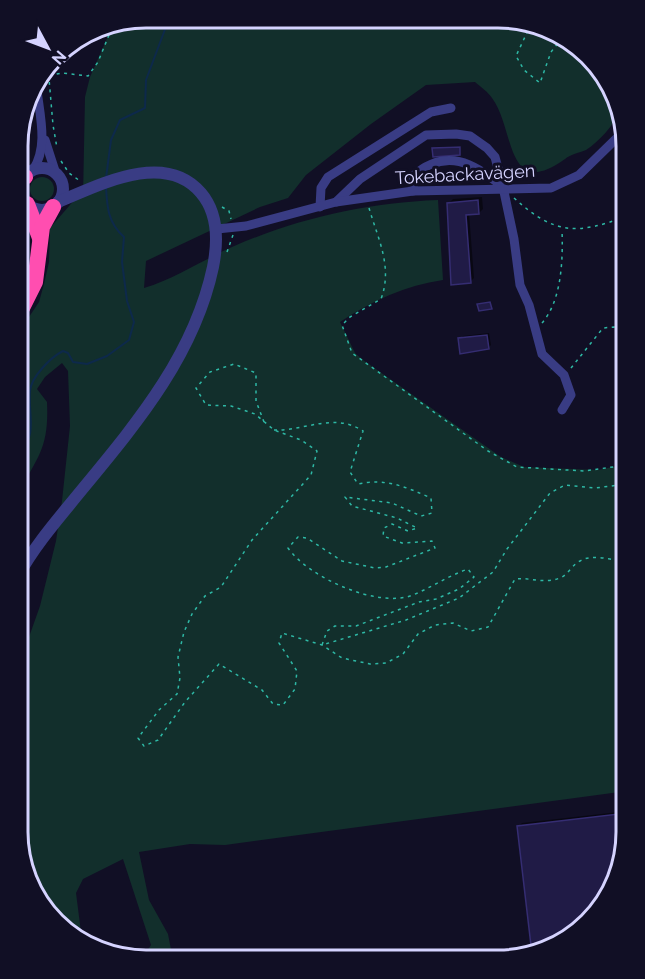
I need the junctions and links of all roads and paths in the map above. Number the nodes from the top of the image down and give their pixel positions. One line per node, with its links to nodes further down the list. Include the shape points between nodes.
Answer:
1 (527, 33): 3 (path, via 516,56 524,70 540,83)
2 (109, 35): 4 (path, via 93,72)
3 (557, 44)
4 (78, 77)
5 (49, 81): 10 (path)
6 (38, 98): 8 (street)
7 (451, 108): 23 (street, via 431,112 328,177 321,188)
8 (41, 129): 12 (street, via 41,154); 14 (street)
9 (616, 139): 16 (street, Tokebackavägen, via 579,175 561,184 551,188)
10 (58, 151)
11 (61, 160): 15 (path, via 75,179)
12 (28, 173)
13 (28, 175): 14 (street, via 47,169)
14 (58, 176): 15 (street, via 74,185); 21 (street, via 63,191)
15 (87, 184): 21 (street); 27 (street, via 161,172 191,183 210,205)
16 (503, 187): 17 (street, Tokebackavägen); 17 (street, via 473,164 440,162 423,167 412,176); 20 (street, via 495,158 487,148 470,136 436,134 402,149); 28 (path, via 537,215); 33 (street, via 520,285)
17 (413, 191): 18 (street, Tokebackavägen)
18 (366, 198): 20 (street, Tokebackavägen); 38 (path, via 387,275 381,299 342,326 352,354 488,451 517,467 584,471)
19 (28, 202): 21 (street, via 39,210)
20 (336, 202): 23 (street, Tokebackavägen)
21 (55, 205): 29 (highway, via 45,217)
22 (221, 206): 26 (path, via 230,211)
23 (320, 207): 26 (street, Tokebackavägen)
24 (28, 210): 29 (highway)
25 (617, 219): 28 (path, via 587,228)
26 (233, 227): 27 (street, Tokebackavägen); 30 (path, via 234,240)
27 (217, 229): 41 (street, via 203,304 161,389)
28 (562, 229): 33 (path, via 560,272 551,313)
29 (40, 238): 31 (highway, via 35,282)
30 (223, 259)
31 (28, 296)
32 (617, 328): 34 (path, via 603,328)
33 (535, 332): 34 (street, via 542,354)
34 (564, 375): 35 (street, via 571,395)
35 (562, 410)
36 (264, 422): 36 (path, via 255,414 231,406 206,405 196,387 210,372 234,364 256,373 256,401); 37 (path)
37 (274, 430): 42 (path, via 317,451 311,475 252,540 221,587 192,614 178,657 177,694 138,738 144,746 158,740 219,664 262,690 273,704 283,705 295,689 297,671 279,642 282,633); 42 (path, via 349,422 363,431 350,472 358,484 377,480 395,483 431,498 432,513 421,516 392,503 345,497 352,506 397,518 417,528 408,531 392,524 384,528 383,536 392,541 432,542 435,548 375,568 342,561 307,538 298,537 288,548 309,570 360,594 385,598 411,596 468,569 474,578 436,599 356,626 335,626 327,631)
38 (617, 466)
39 (617, 485): 42 (path, via 565,485 550,493 493,572 459,598 406,620)
40 (616, 560): 42 (path, via 595,557 580,561 562,577 539,582 515,579 488,627 471,631 453,623 435,625 418,634 404,654 386,663 342,658)
41 (28, 561)
42 (322, 645)

